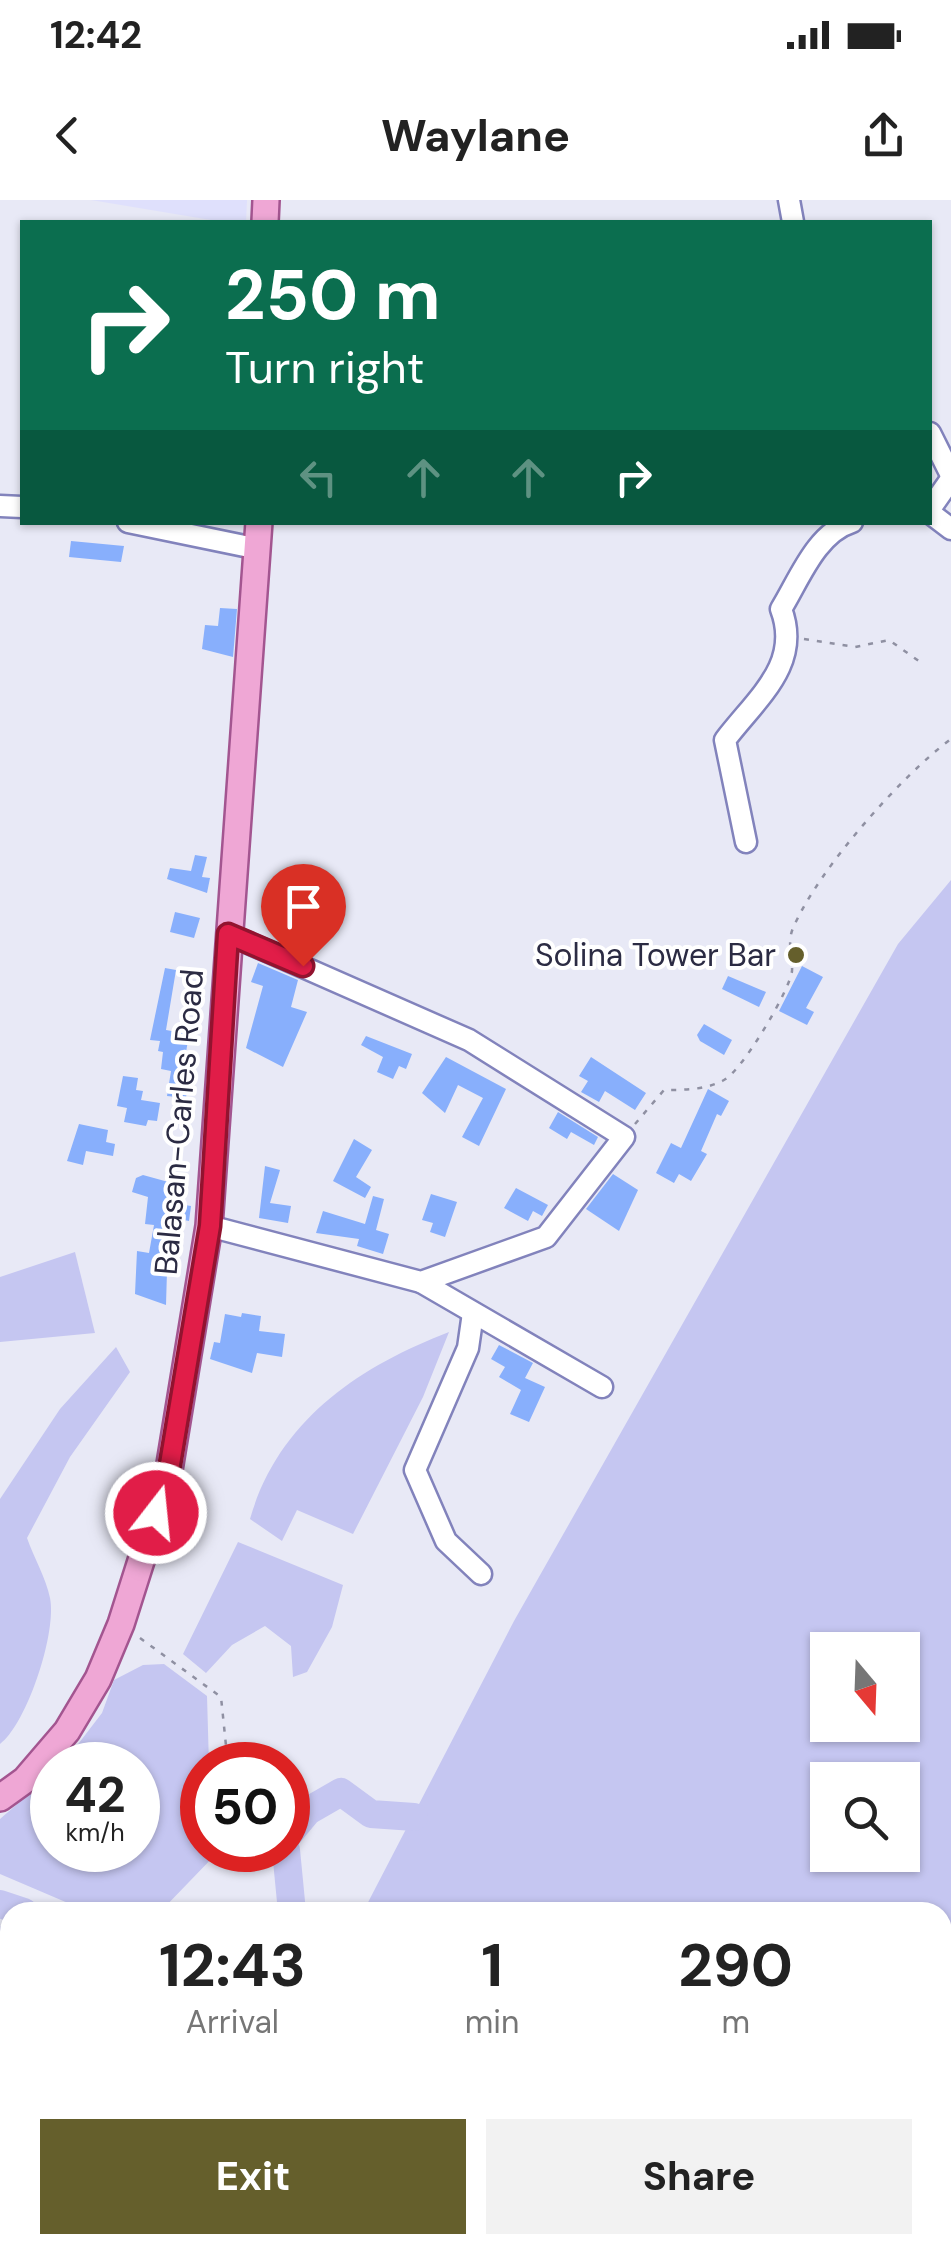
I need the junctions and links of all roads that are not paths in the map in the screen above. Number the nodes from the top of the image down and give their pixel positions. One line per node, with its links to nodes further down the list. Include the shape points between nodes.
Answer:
1 (932, 438): 2 (street)
2 (949, 485): 3 (street)
3 (932, 508)
4 (143, 525): 7 (street)
5 (260, 525): 7 (main road, Balasan-Carles Road)
6 (843, 525): 8 (street, via 810,557 781,609 791,634 783,665 725,740)
7 (259, 549): 9 (main road, Balasan-Carles Road)
8 (746, 842)
9 (228, 934): 10 (main road, Balasan-Carles Road); 11 (street, via 469,1040 624,1137 546,1237)
10 (210, 1226): 11 (street); 15 (main road, Balasan-Carles Road, via 168,1476 121,1624 67,1732)
11 (422, 1282): 12 (street)
12 (473, 1313): 13 (street); 14 (street, via 468,1348 414,1470 433,1522)
13 (602, 1387)
14 (481, 1574)
15 (0, 1798)

